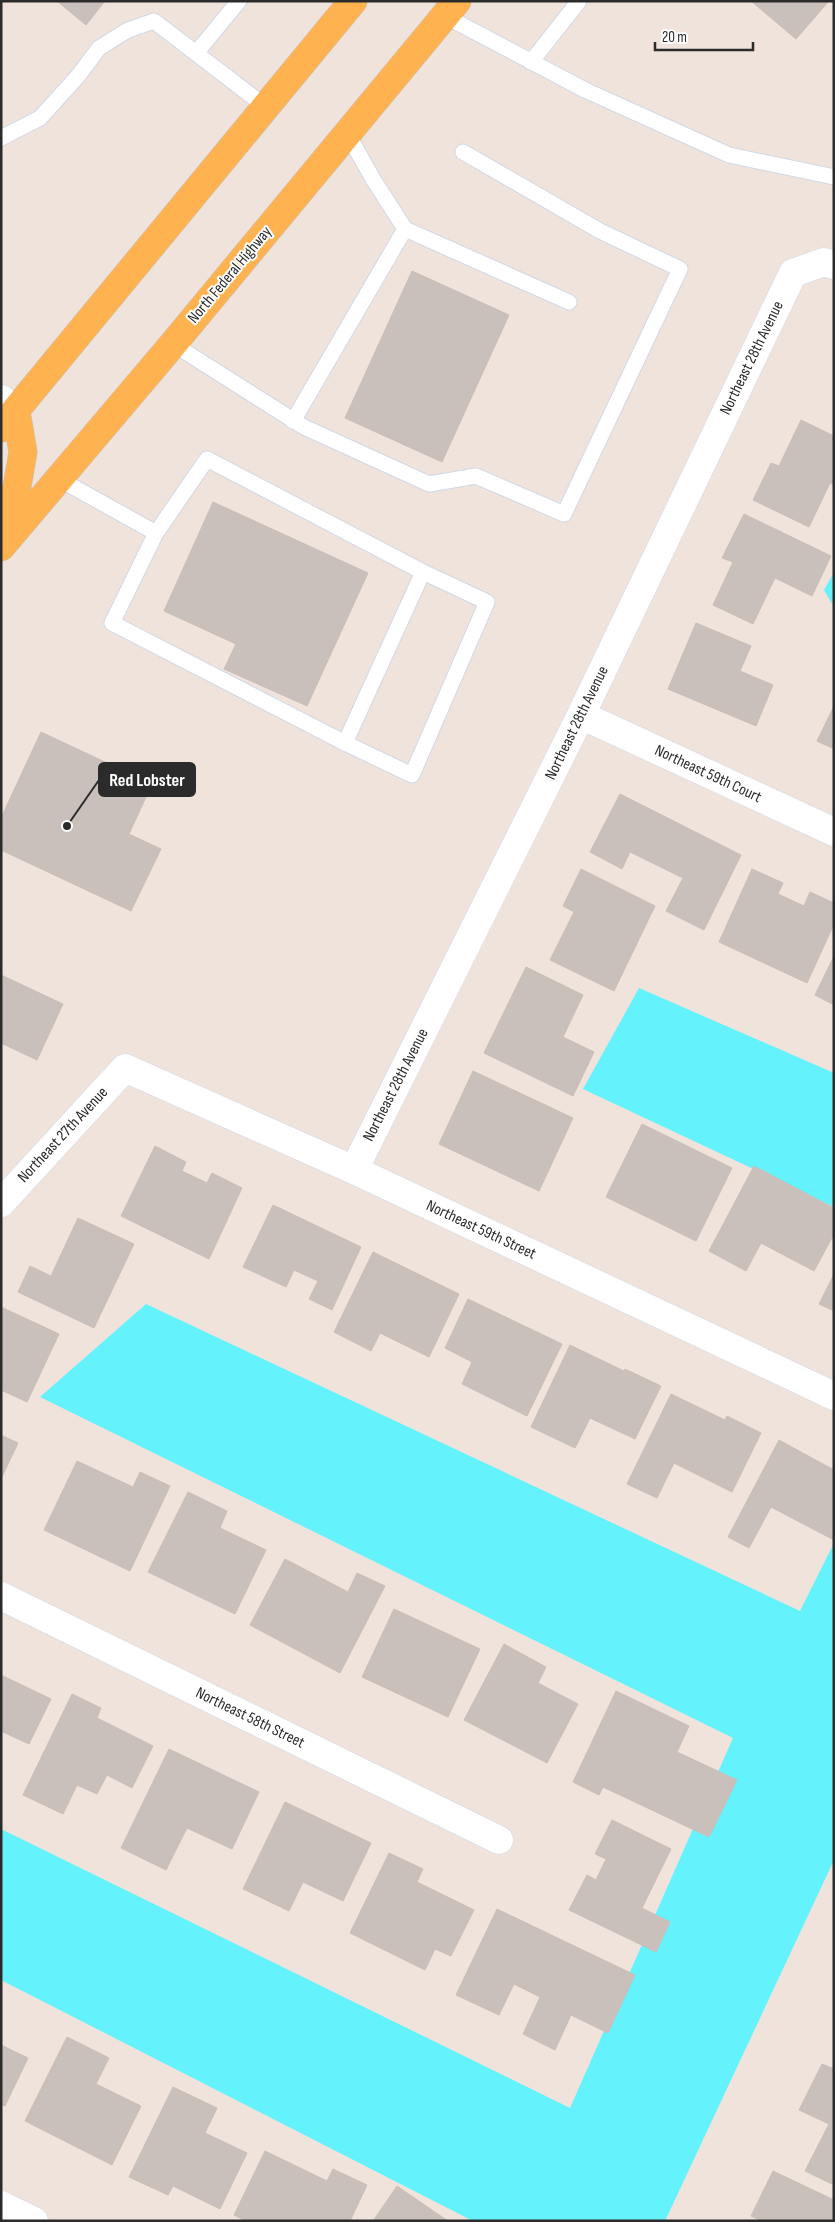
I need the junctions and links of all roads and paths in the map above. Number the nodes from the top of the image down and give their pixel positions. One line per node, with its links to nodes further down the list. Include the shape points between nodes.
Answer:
1 (239, 1): 5 (lane)
2 (353, 1): 7 (main road)
3 (578, 1): 6 (lane)
4 (451, 8): 6 (lane); 8 (main road, North Federal Highway)
5 (196, 53): 7 (lane); 9 (lane, via 154,22 128,30 98,48 40,118)
6 (531, 62): 11 (lane, via 584,90 729,155)
7 (266, 107): 16 (main road)
8 (347, 133): 12 (lane); 15 (main road, North Federal Highway)
9 (1, 138)
10 (463, 152): 17 (lane, via 600,231 680,269 564,514 476,476 429,484)
11 (834, 177)
12 (405, 229): 14 (lane); 17 (lane)
13 (834, 265): 23 (street, Northeast 28th Avenue, via 824,262 793,272)
14 (569, 302)
15 (173, 344): 17 (lane); 18 (main road, North Federal Highway)
16 (6, 413): 19 (main road, via 23,452 17,487)
17 (293, 421)
18 (59, 479): 20 (lane); 21 (main road, North Federal Highway)
19 (1, 531)
20 (156, 533): 22 (lane, via 207,459); 24 (lane, via 112,624)
21 (1, 547)
22 (423, 572): 24 (lane); 24 (lane, via 487,602 412,775)
23 (581, 715): 25 (street, Northeast 59th Court); 27 (street, Northeast 28th Avenue)
24 (345, 743)
25 (834, 832)
26 (125, 1068): 27 (street, Northeast 59th Street); 28 (street, Northeast 27th Avenue)
27 (354, 1170): 29 (street, Northeast 59th Street)
28 (1, 1203)
29 (834, 1396)
30 (1, 1596): 31 (street, Northeast 58th Street)
31 (499, 1840)
32 (1, 2205): 33 (street)
33 (34, 2221)

